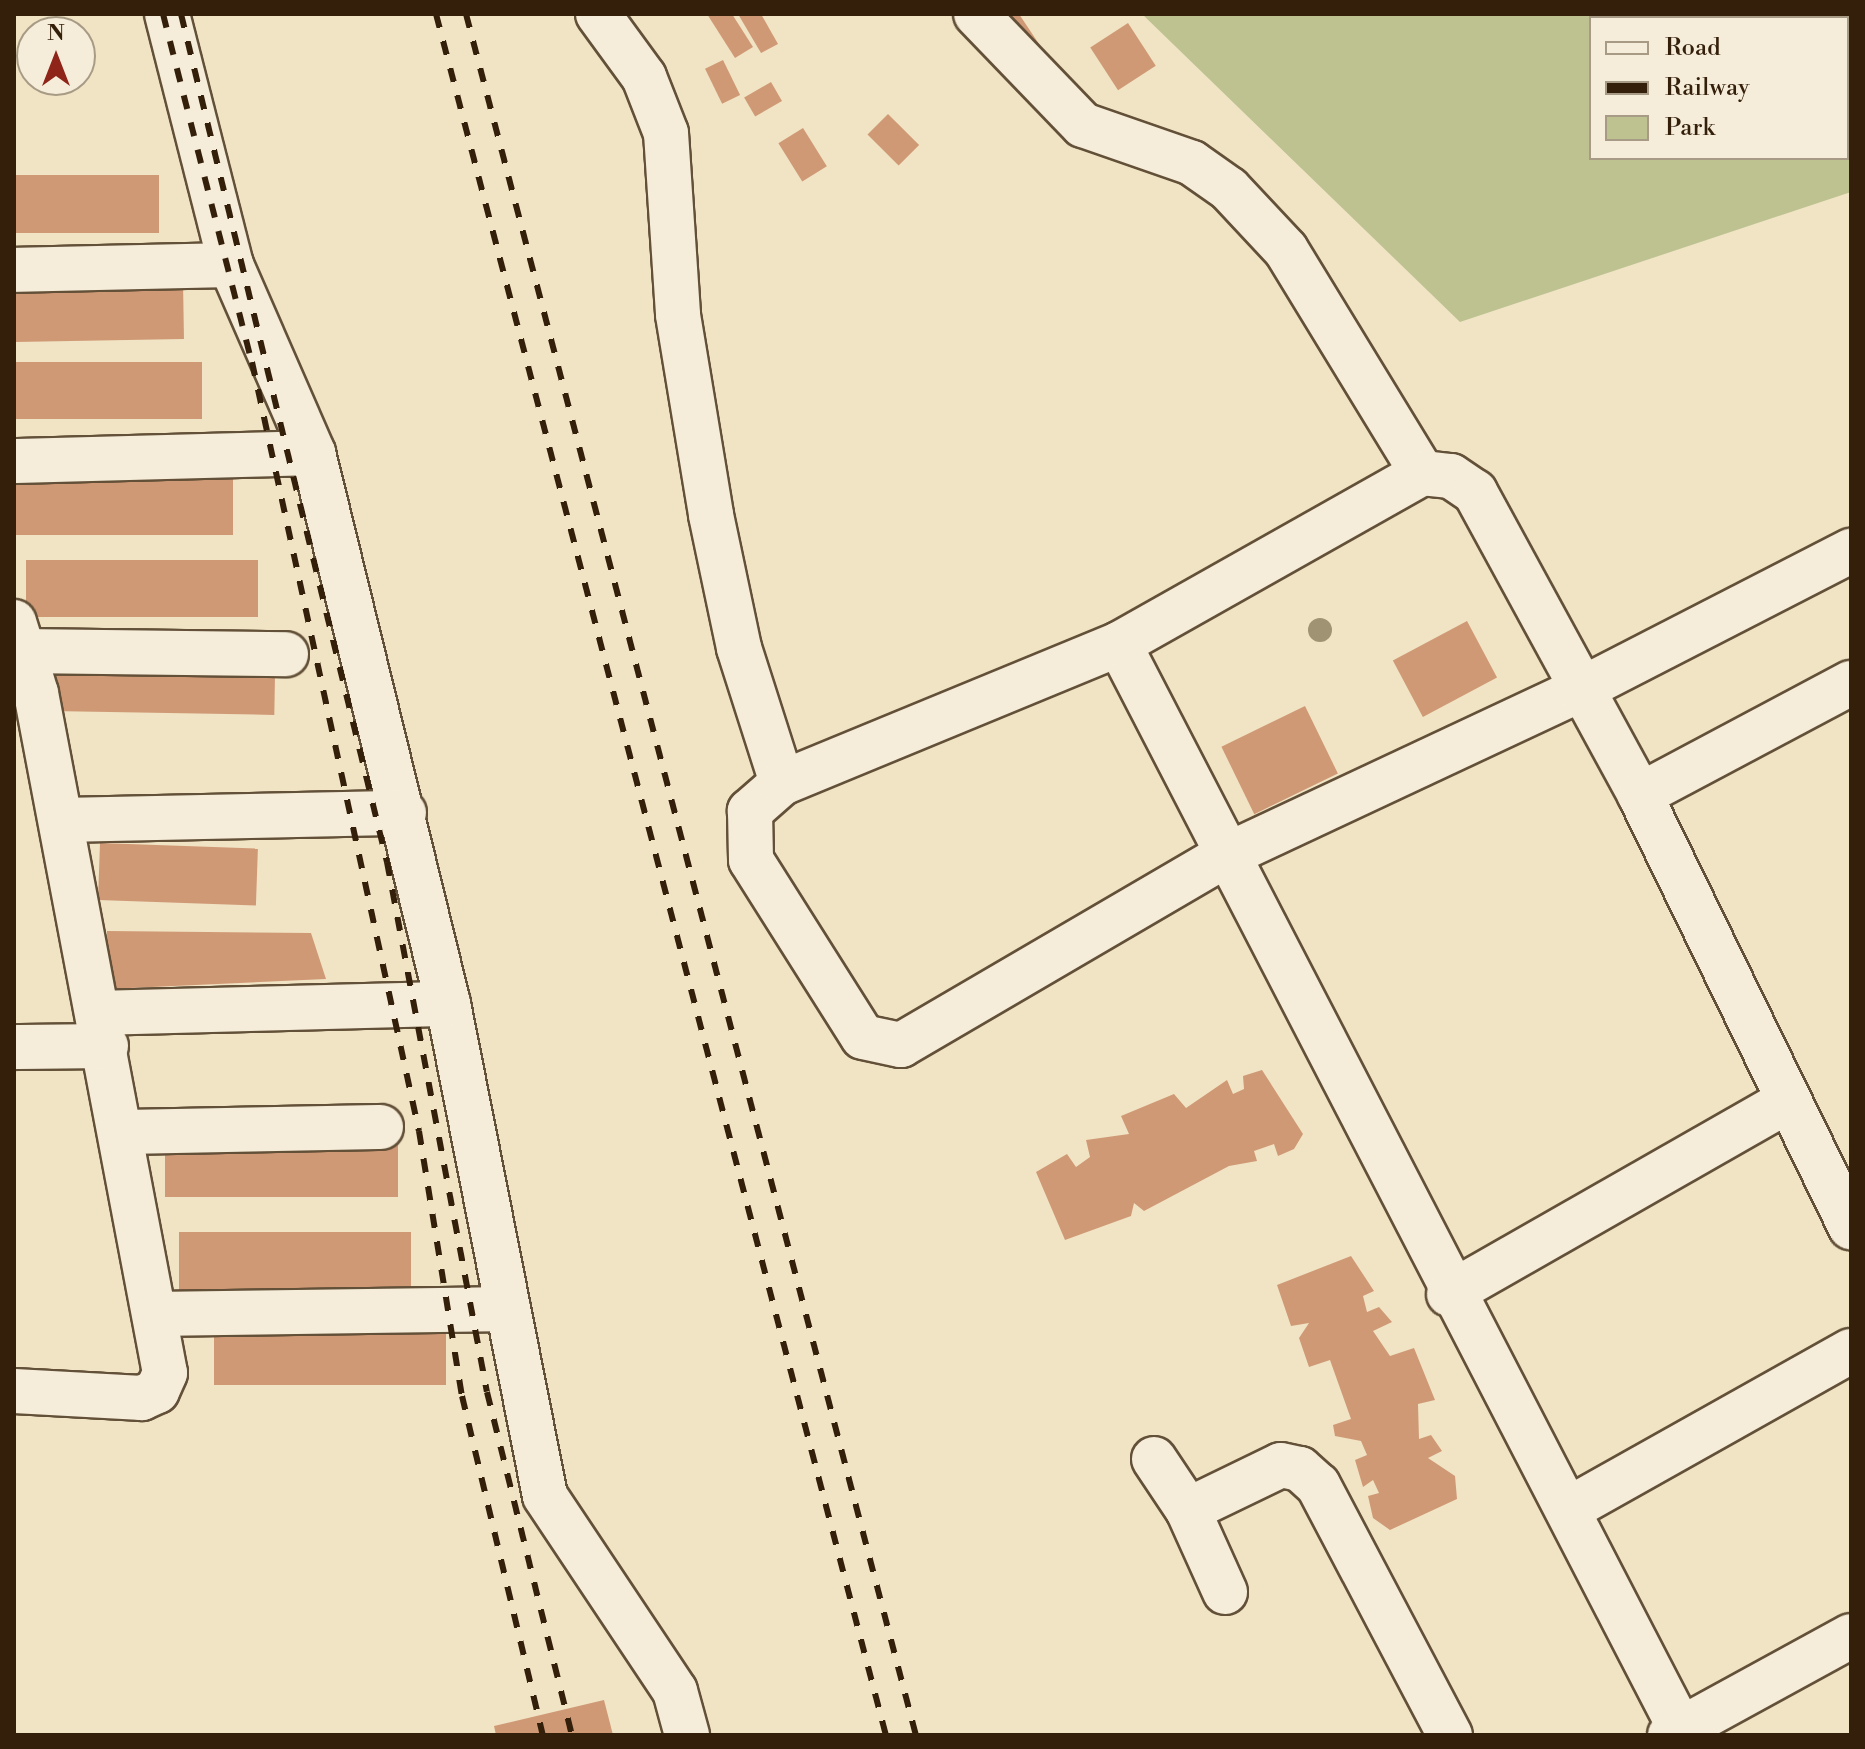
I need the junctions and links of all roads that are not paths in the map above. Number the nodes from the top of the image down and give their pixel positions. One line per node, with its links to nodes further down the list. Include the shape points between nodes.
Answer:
1 (167, 14): 4 (street)
2 (598, 14): 16 (street, via 644,77 666,133 678,315 711,515 739,648)
3 (976, 14): 8 (street, via 1083,125 1192,163 1229,189 1286,250)
4 (231, 265): 5 (street); 6 (street)
5 (14, 270)
6 (313, 453): 7 (street); 18 (street)
7 (14, 461)
8 (1422, 473): 11 (street); 14 (street, via 1451,476 1475,492)
9 (1851, 551): 14 (street)
10 (18, 637): 12 (street); 15 (street)
11 (1119, 644): 16 (street); 20 (street)
12 (286, 654)
13 (1851, 683): 17 (street)
14 (1580, 690): 17 (street); 20 (street)
15 (25, 694): 19 (street)
16 (782, 783): 20 (street, via 750,811 751,860 863,1037 884,1043 901,1045)
17 (1640, 795): 24 (street)
18 (404, 813): 19 (street); 21 (street)
19 (61, 820): 22 (street)
20 (1225, 856): 28 (street)
21 (448, 1004): 22 (street); 29 (street)
22 (102, 1029): 23 (street); 26 (street)
23 (14, 1047)
24 (1788, 1101): 27 (street); 28 (street)
25 (381, 1127): 26 (street)
26 (122, 1132): 30 (street)
27 (1851, 1227)
28 (1449, 1294): 34 (street)
29 (508, 1309): 30 (street); 39 (street, via 545,1496 675,1691)
30 (156, 1314): 32 (street, via 165,1373 157,1391 142,1398)
31 (1851, 1351): 34 (street)
32 (14, 1391)
33 (1154, 1459): 35 (street)
34 (1569, 1509): 38 (street)
35 (1188, 1510): 36 (street); 40 (street, via 1281,1465 1300,1469 1318,1485)
36 (1225, 1592)
37 (1851, 1636): 38 (street)
38 (1675, 1732)
39 (687, 1735)
40 (1450, 1735)

